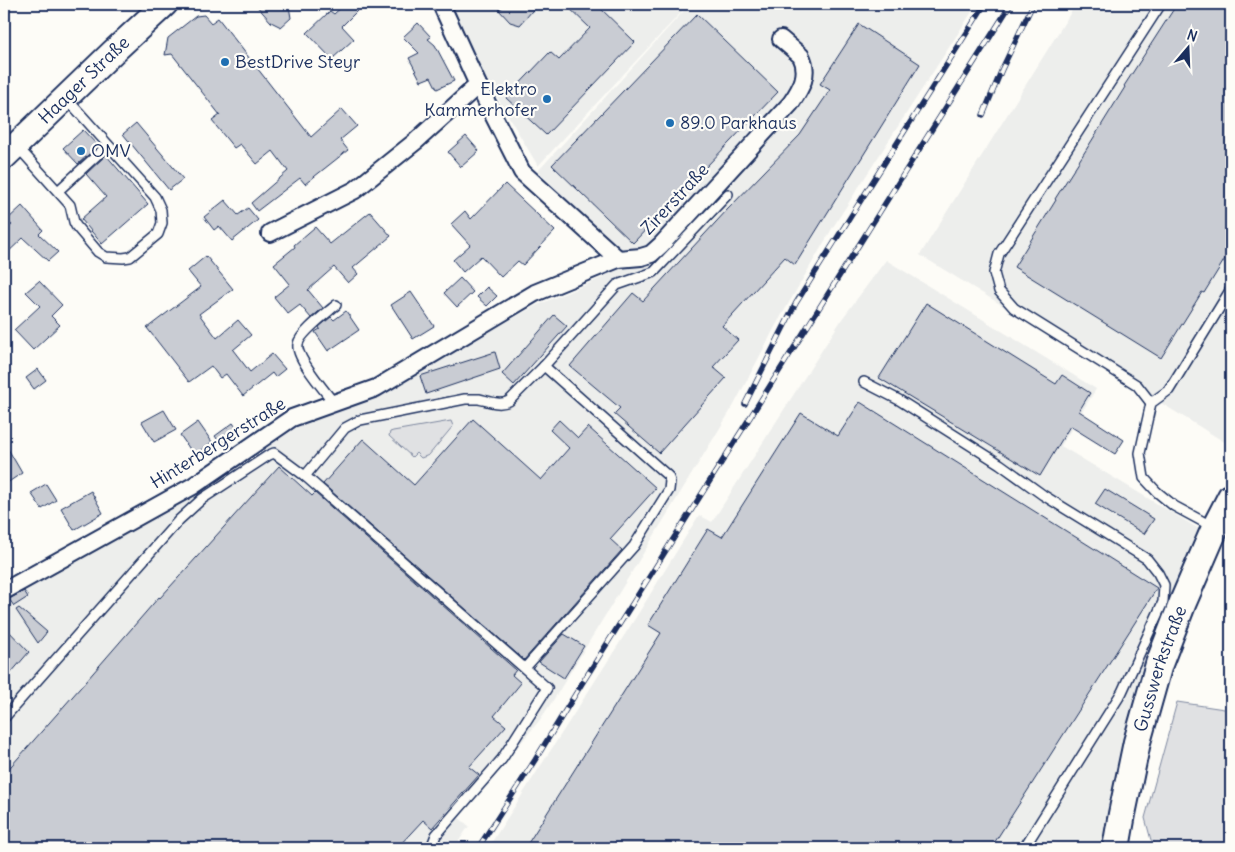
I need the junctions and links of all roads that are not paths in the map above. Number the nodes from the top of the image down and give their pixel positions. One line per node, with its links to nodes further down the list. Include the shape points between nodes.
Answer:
1 (165, 4): 6 (main road, Haager Straße)
2 (441, 4): 5 (street)
3 (1161, 4): 18 (lane, via 999,254 994,273 998,291 1014,308 1137,385)
4 (781, 39): 12 (street, Zirerstraße, via 804,62 804,81 791,103 661,245 651,254)
5 (478, 85): 11 (street, via 355,190); 12 (street, via 522,172)
6 (66, 97): 7 (lane); 8 (main road, Haager Straße)
7 (108, 145): 9 (lane); 9 (lane, via 155,197 161,210 162,223 158,234 130,257 106,256 98,252 76,226 70,205)
8 (10, 151): 9 (lane)
9 (58, 191)
10 (728, 194): 15 (lane, via 654,272 617,285)
11 (270, 233)
12 (618, 259): 17 (street, Hinterbergerstraße, via 534,293 376,388)
13 (1231, 289): 18 (lane, via 1169,390)
14 (336, 305): 17 (lane, via 302,336 298,344 298,353 307,368)
15 (544, 366): 19 (lane, via 506,403 465,398 351,424); 23 (lane, via 670,481 669,490 634,546)
16 (864, 382): 26 (lane, via 899,400 1147,559 1164,585 1163,602 1122,692)
17 (334, 403): 22 (street, Hinterbergerstraße, via 292,418 192,486)
18 (1151, 403): 21 (lane, via 1140,453 1144,478 1174,506)
19 (305, 476): 23 (lane); 24 (lane, via 272,454 192,507)
20 (1231, 497): 21 (main road, Gusswerkstraße)
21 (1215, 528): 27 (main road, Gusswerkstraße, via 1159,664 1137,742)
22 (4, 591)
23 (525, 668): 25 (lane, via 547,688 502,759 436,835)
24 (4, 718)
25 (431, 848)
26 (1024, 848)
27 (1116, 848)

